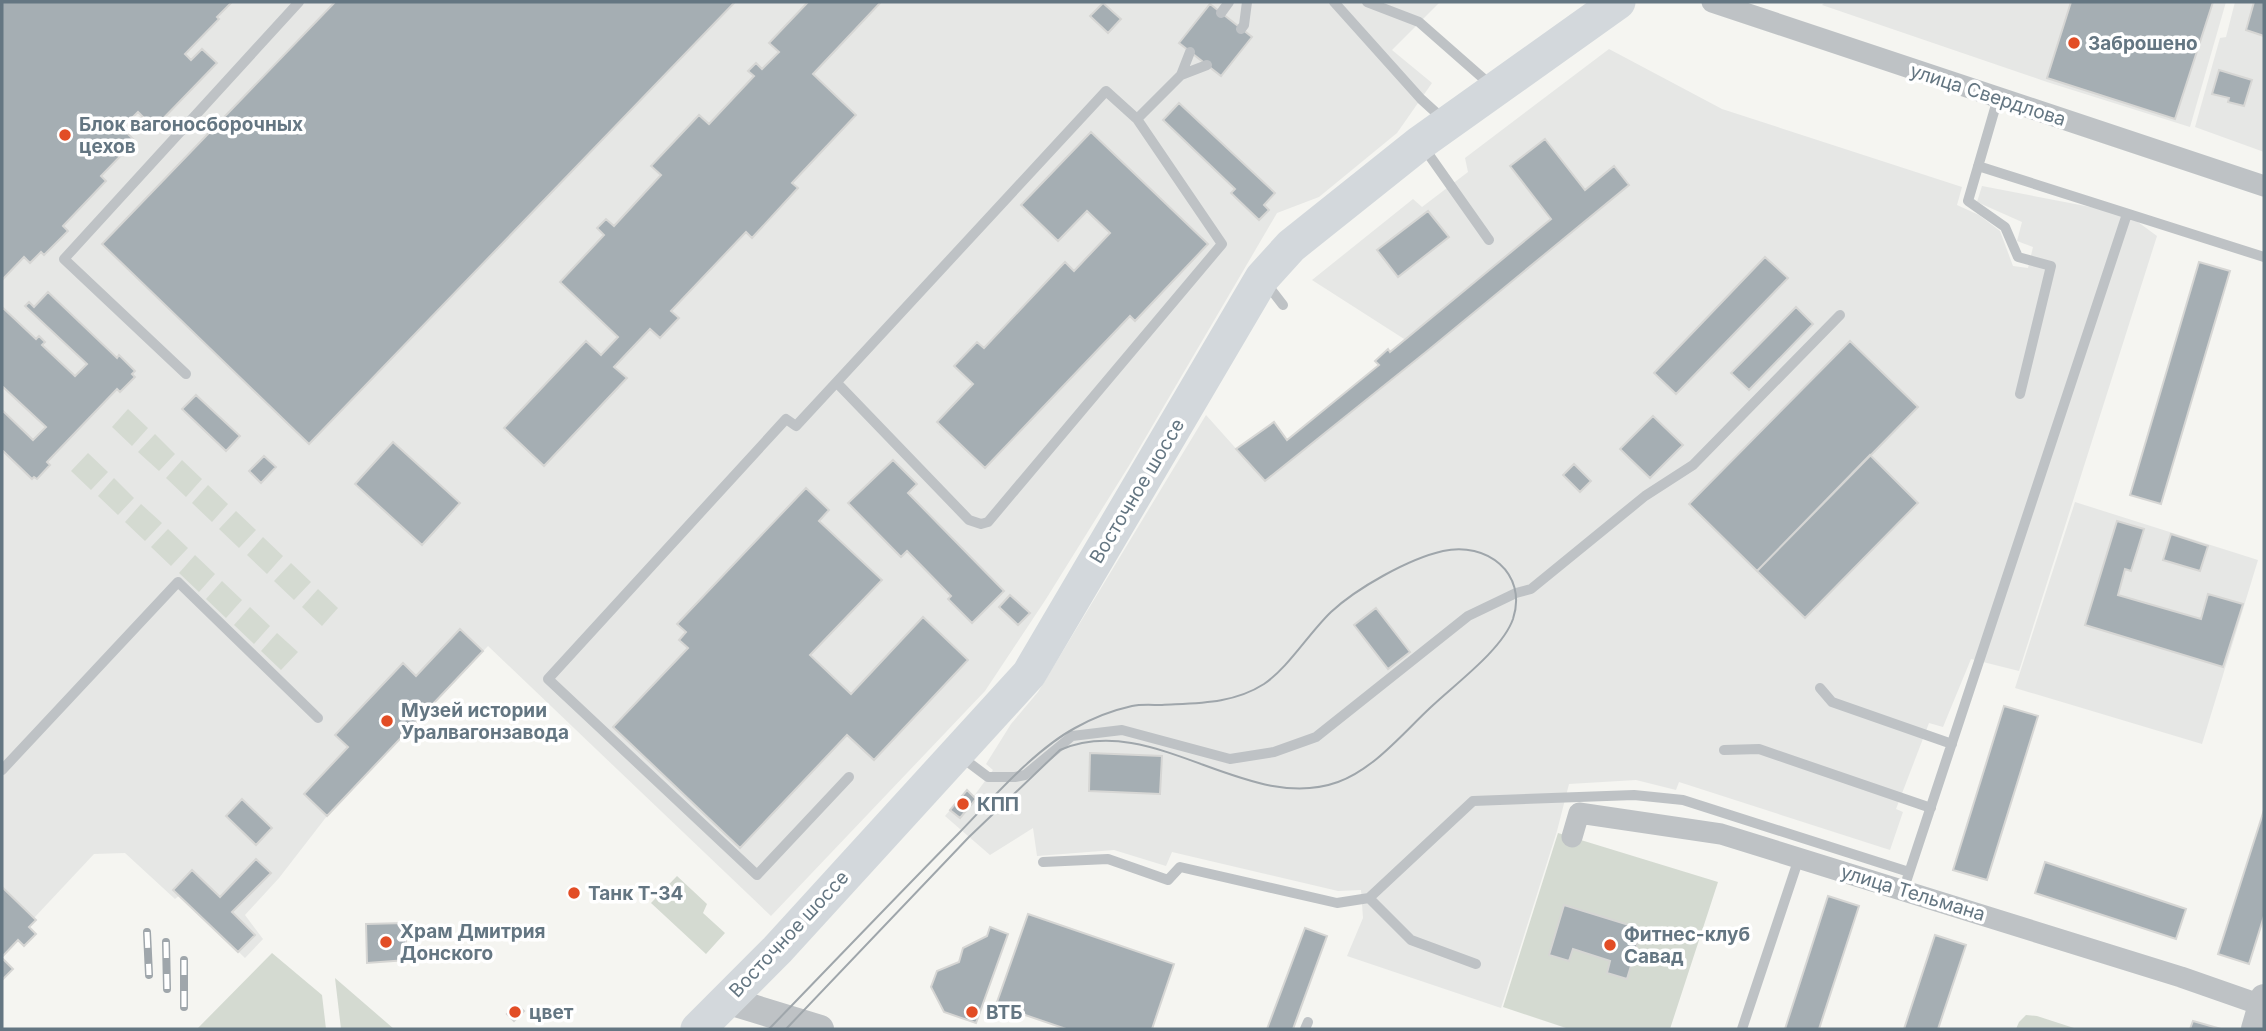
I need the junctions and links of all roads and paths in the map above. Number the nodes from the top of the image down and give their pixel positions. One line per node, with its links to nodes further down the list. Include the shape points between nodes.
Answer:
1 (299, 2): 23 (lane, via 64,259)
2 (1229, 2): 8 (lane)
3 (1247, 2): 9 (lane)
4 (1334, 2): 16 (lane, via 1421,99)
5 (1367, 2): 13 (lane, via 1419,22)
6 (1618, 2): 13 (main road, Восточное шоссе)
7 (1712, 2): 14 (street, улица Свердлова)
8 (1221, 13)
9 (1241, 29)
10 (1190, 52): 12 (lane)
11 (1207, 65): 12 (lane)
12 (1181, 75): 15 (lane)
13 (1495, 89): 16 (main road, Восточное шоссе)
14 (1998, 98): 17 (lane); 18 (street, улица Свердлова)
15 (1137, 119): 24 (lane, via 1106,91); 24 (lane, via 1222,244 995,516 981,524 969,520)
16 (1434, 133): 20 (lane); 30 (main road, Восточное шоссе, via 1291,246 1273,292 1029,674)
17 (1978, 166): 19 (lane); 25 (lane, via 1968,201 2005,227 2018,257 2050,266)
18 (2264, 186)
19 (2127, 214): 21 (lane); 28 (lane)
20 (1489, 240)
21 (2264, 257)
22 (1840, 315): 30 (lane, via 1693,465 1645,495 1531,589 1468,616 1316,737 1275,752 1230,759 1122,730 1094,732 1072,736 1025,775 1004,778 988,777)
23 (186, 374)
24 (837, 383): 32 (lane, via 796,426 786,419 548,678 757,875)
25 (2020, 394)
26 (1820, 688): 28 (lane, via 1832,702)
27 (317, 718): 31 (lane, via 178,582)
28 (1952, 744): 33 (lane)
29 (1724, 751): 33 (lane, via 1759,749)
30 (955, 753): 40 (main road, Восточное шоссе)
31 (2, 770)
32 (849, 777)
33 (1931, 808): 37 (lane)
34 (1572, 837): 35 (street, улица Тельмана, via 1579,813 1721,834)
35 (1799, 858): 37 (street, улица Тельмана); 44 (lane)
36 (1043, 862): 38 (lane, via 1108,859 1168,880 1180,867 1337,903)
37 (1906, 881): 38 (lane, via 1683,800 1634,795 1473,801); 41 (street, улица Тельмана)
38 (1369, 898): 39 (lane, via 1411,940)
39 (1476, 964)
40 (726, 1000): 42 (main road, Восточное шоссе); 43 (street)
41 (2261, 1009)
42 (698, 1029)
43 (820, 1029)
44 (1742, 1029)

